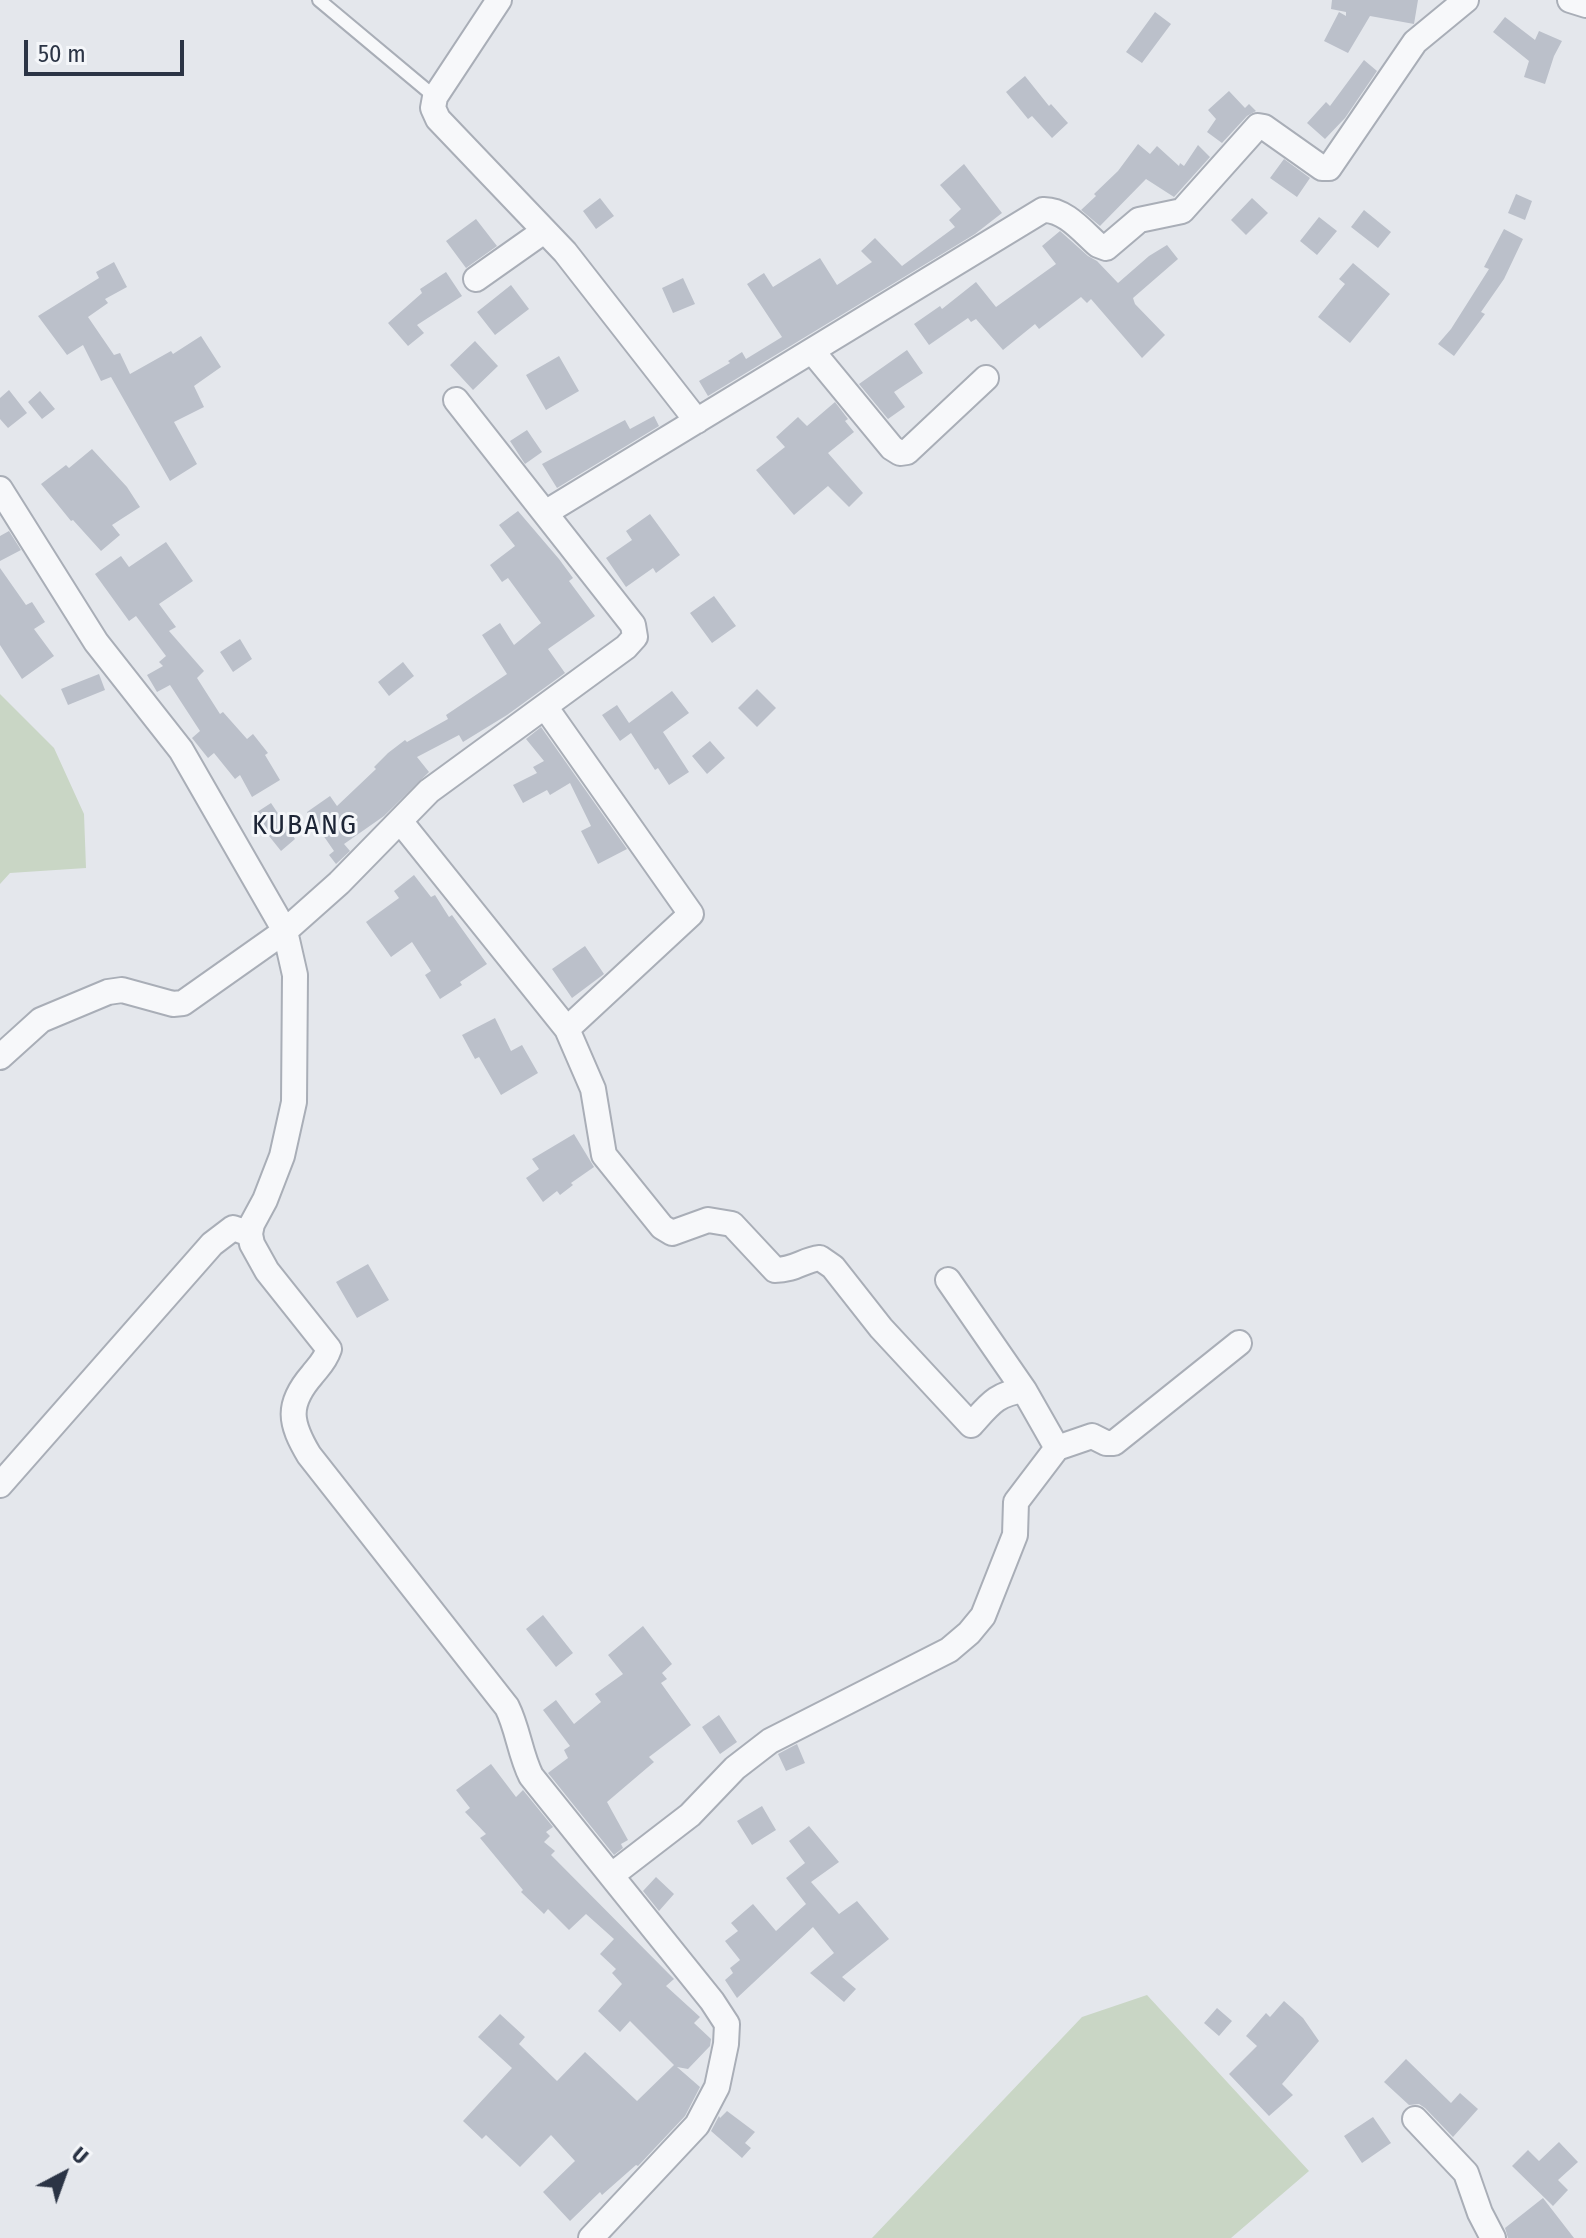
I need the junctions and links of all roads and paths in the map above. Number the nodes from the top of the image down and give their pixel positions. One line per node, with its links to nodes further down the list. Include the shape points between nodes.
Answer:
1 (319, 0): 6 (lane)
2 (499, 0): 6 (street)
3 (1466, 0): 9 (street, via 1415,42 1329,168 1258,126 1179,213 1139,220 1104,248 1061,214 1043,210)
4 (1570, 0): 5 (street)
5 (1586, 5)
6 (435, 97): 7 (street, via 438,119)
7 (544, 231): 8 (street); 12 (street)
8 (476, 279)
9 (812, 351): 10 (street, via 900,453); 12 (street)
10 (986, 378)
11 (456, 400): 14 (street)
12 (697, 421): 14 (street)
13 (0, 489): 17 (street, via 96,642 181,750)
14 (545, 513): 15 (street, via 636,630 626,647)
15 (546, 708): 16 (street, via 429,791); 18 (street, via 691,914)
16 (400, 821): 17 (street); 18 (street)
17 (285, 931): 19 (street, via 183,1003 122,990 108,992 41,1020); 20 (street, via 295,975 294,1102 282,1156)
18 (567, 1029): 23 (street, via 593,1089 604,1155 662,1227 672,1233 708,1220 732,1224 775,1270 791,1270 820,1258 971,1425 995,1399)
19 (0, 1057)
20 (250, 1234): 25 (street, via 233,1228 212,1244); 26 (street, via 267,1271 329,1349 296,1396 296,1434 507,1707 531,1776)
21 (948, 1280): 23 (street)
22 (1239, 1343): 24 (street, via 1114,1443 1092,1436)
23 (1024, 1390): 24 (street)
24 (1057, 1448): 26 (street, via 1016,1502 1015,1535 983,1616 969,1633 949,1650 770,1741 690,1815)
25 (0, 1485)
26 (612, 1875): 28 (street, via 712,2001 727,2024 726,2044 717,2087 697,2125)
27 (1415, 2119): 29 (street, via 1466,2173)
28 (591, 2238)
29 (1493, 2238)

